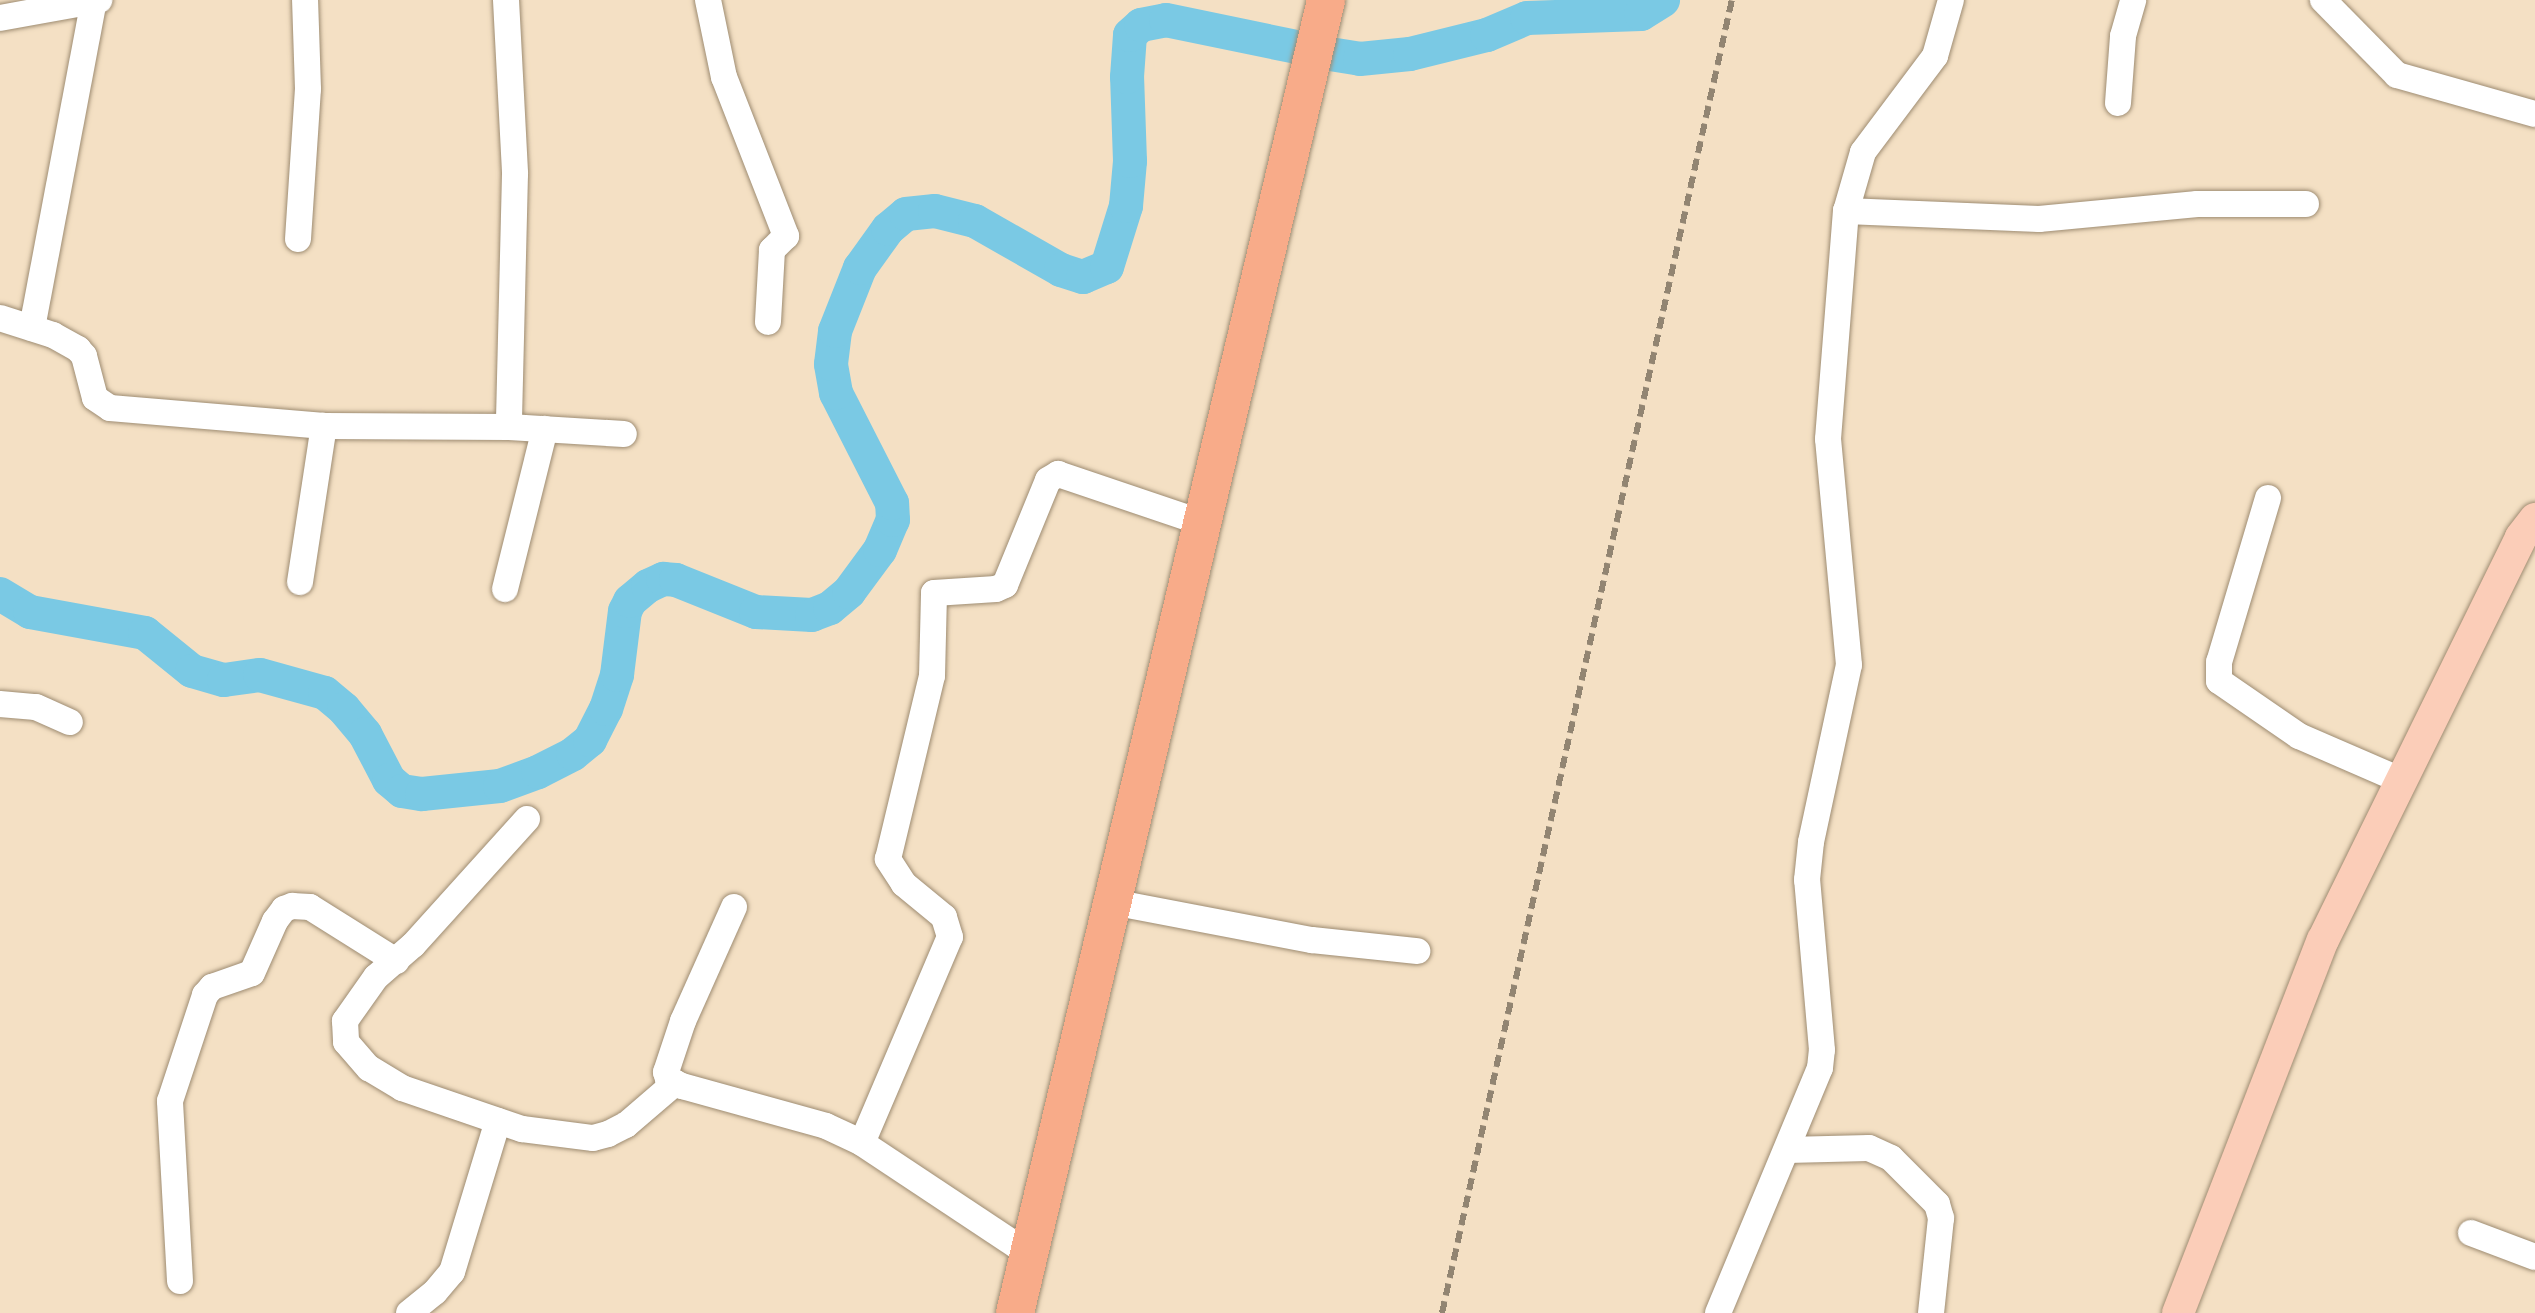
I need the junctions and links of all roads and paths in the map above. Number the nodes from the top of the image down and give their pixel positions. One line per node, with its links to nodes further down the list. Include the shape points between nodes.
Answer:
1 (96, 0): 9 (street); 17 (street)
2 (305, 0): 14 (street, via 308,89)
3 (506, 0): 19 (street, via 515,174)
4 (708, 0): 16 (street, via 724,77 786,236 772,250)
5 (1326, 0): 24 (highway)
6 (1951, 0): 13 (street, via 1935,56 1863,152)
7 (2133, 0): 10 (street, via 2123,36)
8 (2323, 0): 11 (street, via 2397,75)
9 (0, 18)
10 (2118, 103)
11 (2535, 114)
12 (2306, 204): 13 (street, via 2207,204 2039,219)
13 (1846, 211): 38 (street, via 1828,439 1849,665 1808,860 1820,1068)
14 (298, 239)
15 (0, 318): 17 (street)
16 (768, 322)
17 (32, 328): 18 (street, via 83,353 95,398 110,408)
18 (324, 426): 19 (street); 25 (street)
19 (509, 427): 20 (street)
20 (545, 429): 21 (street); 26 (street)
21 (624, 434)
22 (2268, 498): 29 (street, via 2219,662 2219,681 2299,736)
23 (2535, 519): 29 (main road, via 2521,537)
24 (1203, 523): 31 (highway); 37 (street, via 1058,474 1048,480 1005,585 934,593 932,676 888,859 904,884 944,917 950,937)
25 (300, 582)
26 (505, 589)
27 (0, 704): 28 (street, via 36,707)
28 (70, 722)
29 (2400, 780): 47 (main road, via 2323,940)
30 (527, 819): 34 (street)
31 (1112, 902): 33 (street, via 1312,940); 40 (highway)
32 (734, 907): 35 (street, via 678,1034 666,1072)
33 (1417, 951)
34 (396, 961): 36 (street, via 356,1002 345,1021 346,1042 369,1068 402,1088); 42 (street, via 310,907 292,906 275,921 252,973 212,987 205,995 170,1101)
35 (675, 1083): 36 (street, via 618,1130 593,1138); 37 (street, via 826,1126)
36 (498, 1121): 43 (street, via 452,1272)
37 (862, 1143): 40 (street)
38 (1787, 1150): 45 (street); 46 (street, via 1869,1148 1891,1158 1937,1204 1941,1218)
39 (2471, 1233): 41 (street)
40 (1029, 1254): 44 (highway)
41 (2535, 1257)
42 (180, 1281)
43 (409, 1313)
44 (1015, 1313)
45 (1718, 1313)
46 (1931, 1313)
47 (2178, 1313)

